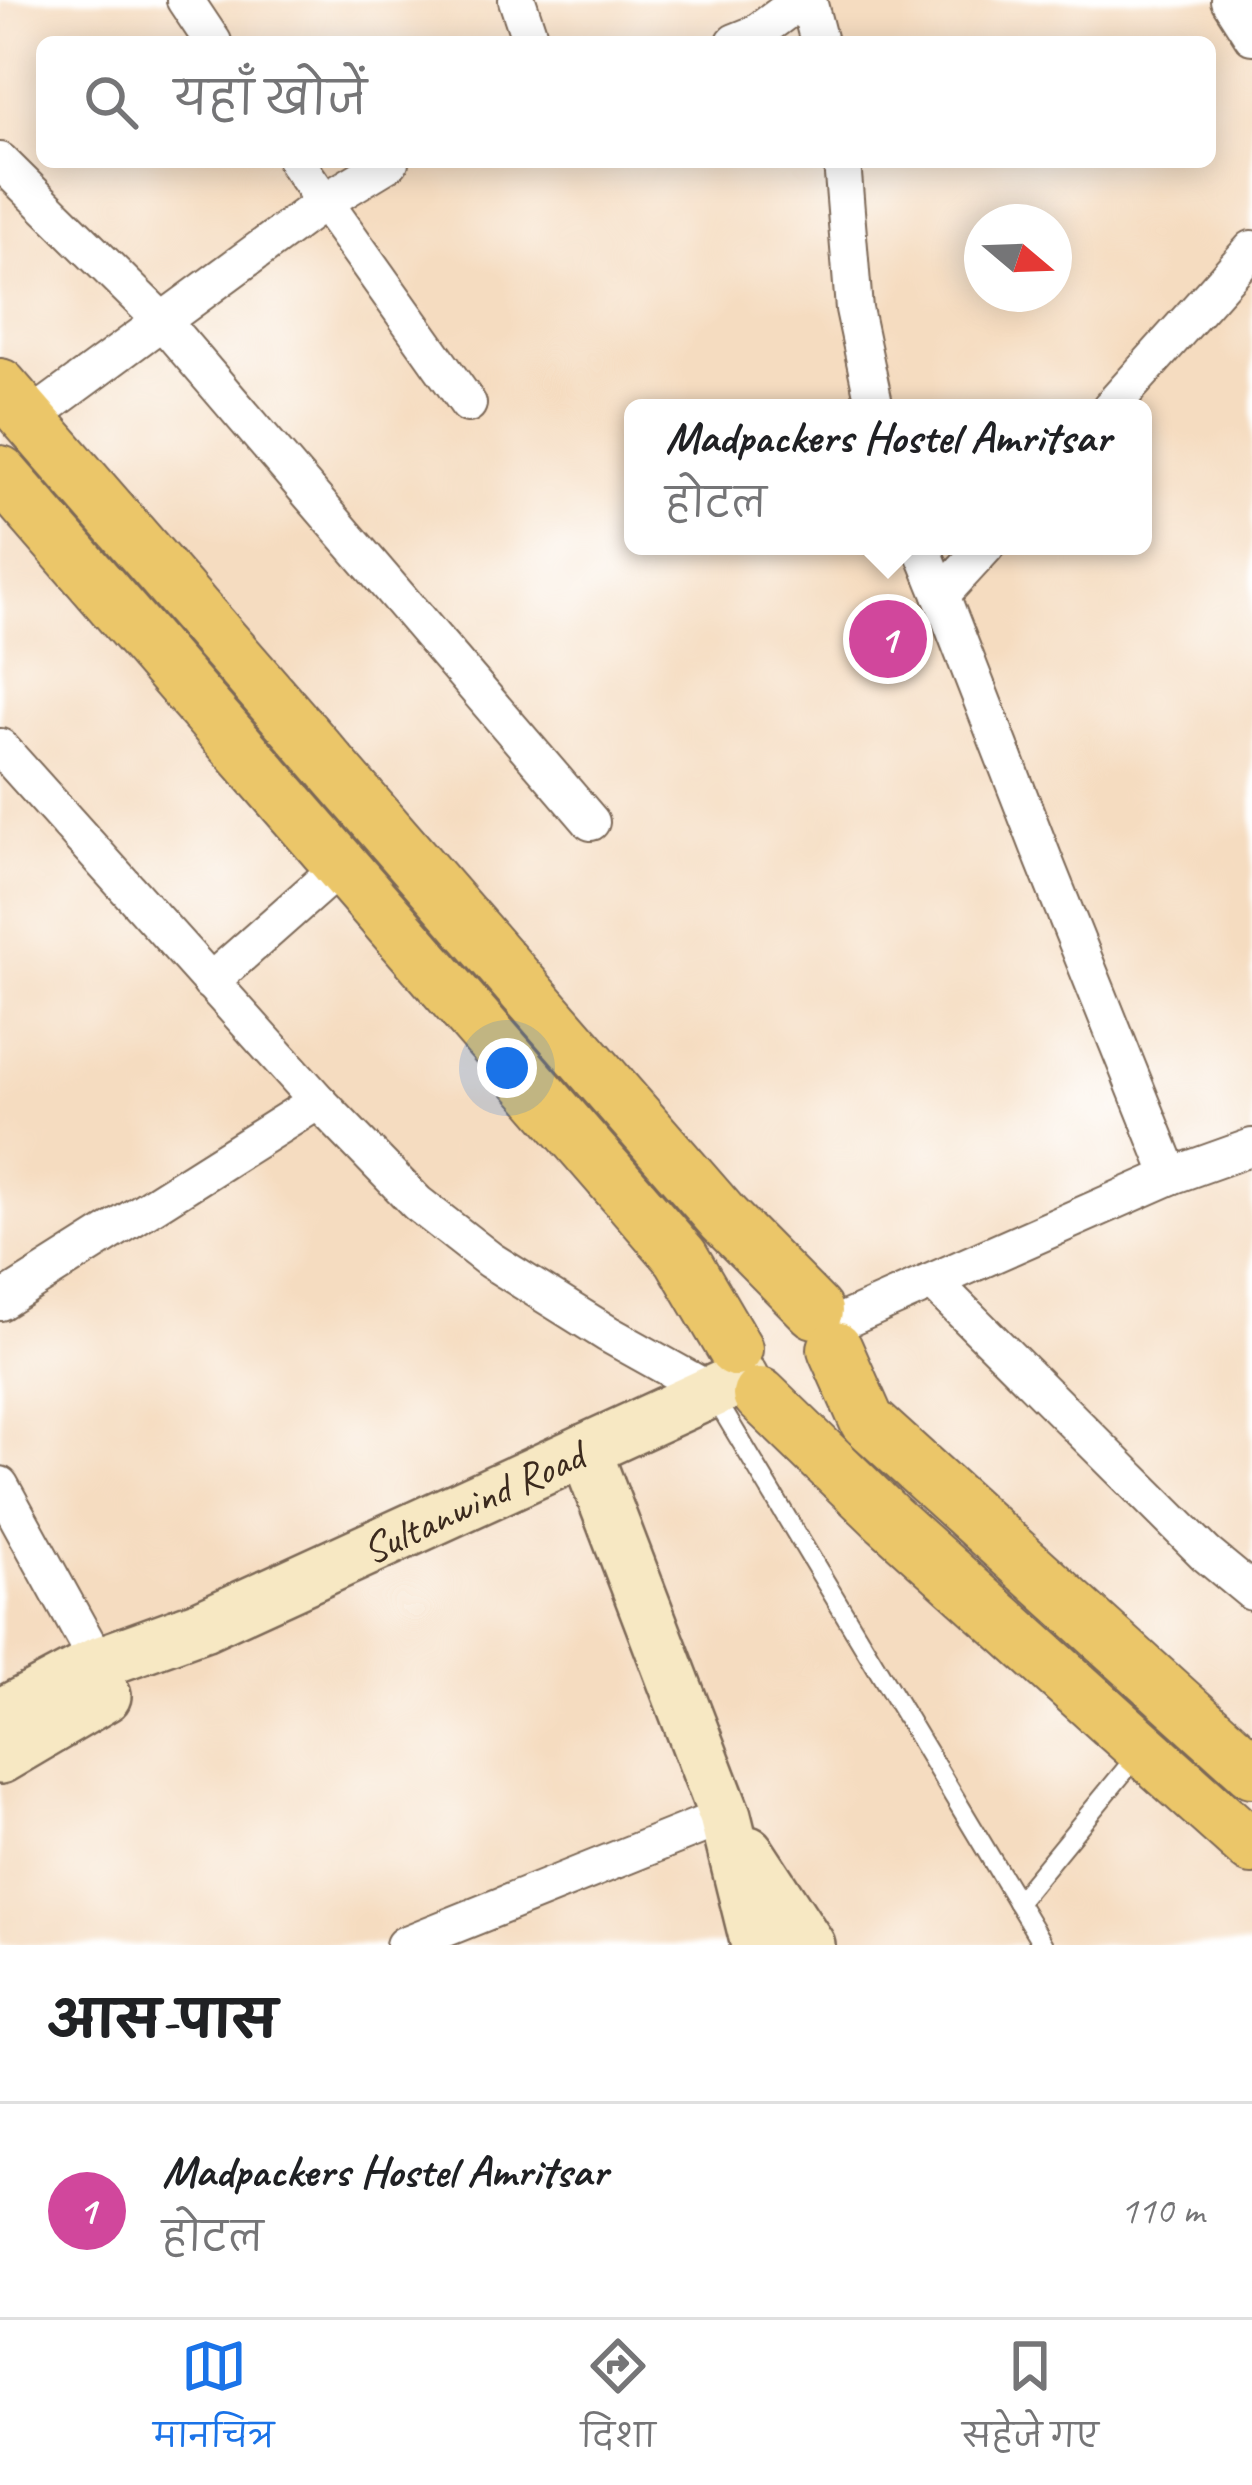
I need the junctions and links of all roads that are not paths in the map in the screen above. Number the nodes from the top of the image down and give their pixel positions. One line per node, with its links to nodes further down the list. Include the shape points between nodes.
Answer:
1 (185, 0): 5 (street)
2 (517, 0): 6 (street)
3 (805, 0): 7 (street); 8 (street)
4 (1229, 0): 9 (street)
5 (209, 36)
6 (529, 36)
7 (750, 36)
8 (817, 36)
9 (1252, 36)
10 (0, 161): 16 (street)
11 (300, 168): 14 (street)
12 (380, 168): 14 (street)
13 (842, 168): 18 (street, via 854,309)
14 (324, 202): 16 (street); 20 (street)
15 (1252, 249): 19 (street)
16 (161, 320): 17 (street); 26 (street)
17 (7, 394): 34 (main road)
18 (873, 399)
19 (1118, 399)
20 (468, 404)
21 (0, 473): 27 (main road)
22 (925, 555): 24 (street)
23 (978, 555): 24 (street)
24 (941, 596): 31 (street)
25 (1, 749): 28 (street)
26 (591, 822)
27 (341, 866): 28 (street); 35 (main road, via 681,1257)
28 (210, 982): 29 (street)
29 (318, 1101): 33 (street); 35 (street, via 417,1203 490,1260 608,1334)
30 (1252, 1148): 31 (street)
31 (1171, 1176): 32 (street)
32 (934, 1283): 34 (street); 38 (street)
33 (0, 1302)
34 (826, 1329): 35 (main road, via 831,1371 800,1400 766,1398); 35 (main road, via 793,1302 753,1312 740,1328); 44 (main road, via 867,1421)
35 (737, 1379): 36 (main road, Sultanwind Road); 42 (main road); 47 (lane)
36 (584, 1450): 39 (main road, Sultanwind Road); 45 (main road)
37 (0, 1485): 40 (street)
38 (1252, 1592)
39 (203, 1625): 40 (main road, Sultanwind Road); 43 (main road, Sultanwind Road, via 120,1688)
40 (98, 1663): 41 (main road, Sultanwind Road)
41 (0, 1715)
42 (1143, 1749): 46 (main road); 47 (lane)
43 (0, 1758)
44 (1252, 1769)
45 (724, 1816): 48 (street); 49 (main road); 50 (main road)
46 (1252, 1847)
47 (1017, 1902): 51 (lane)
48 (416, 1943)
49 (757, 1945)
50 (809, 1945)
51 (1043, 1945)

